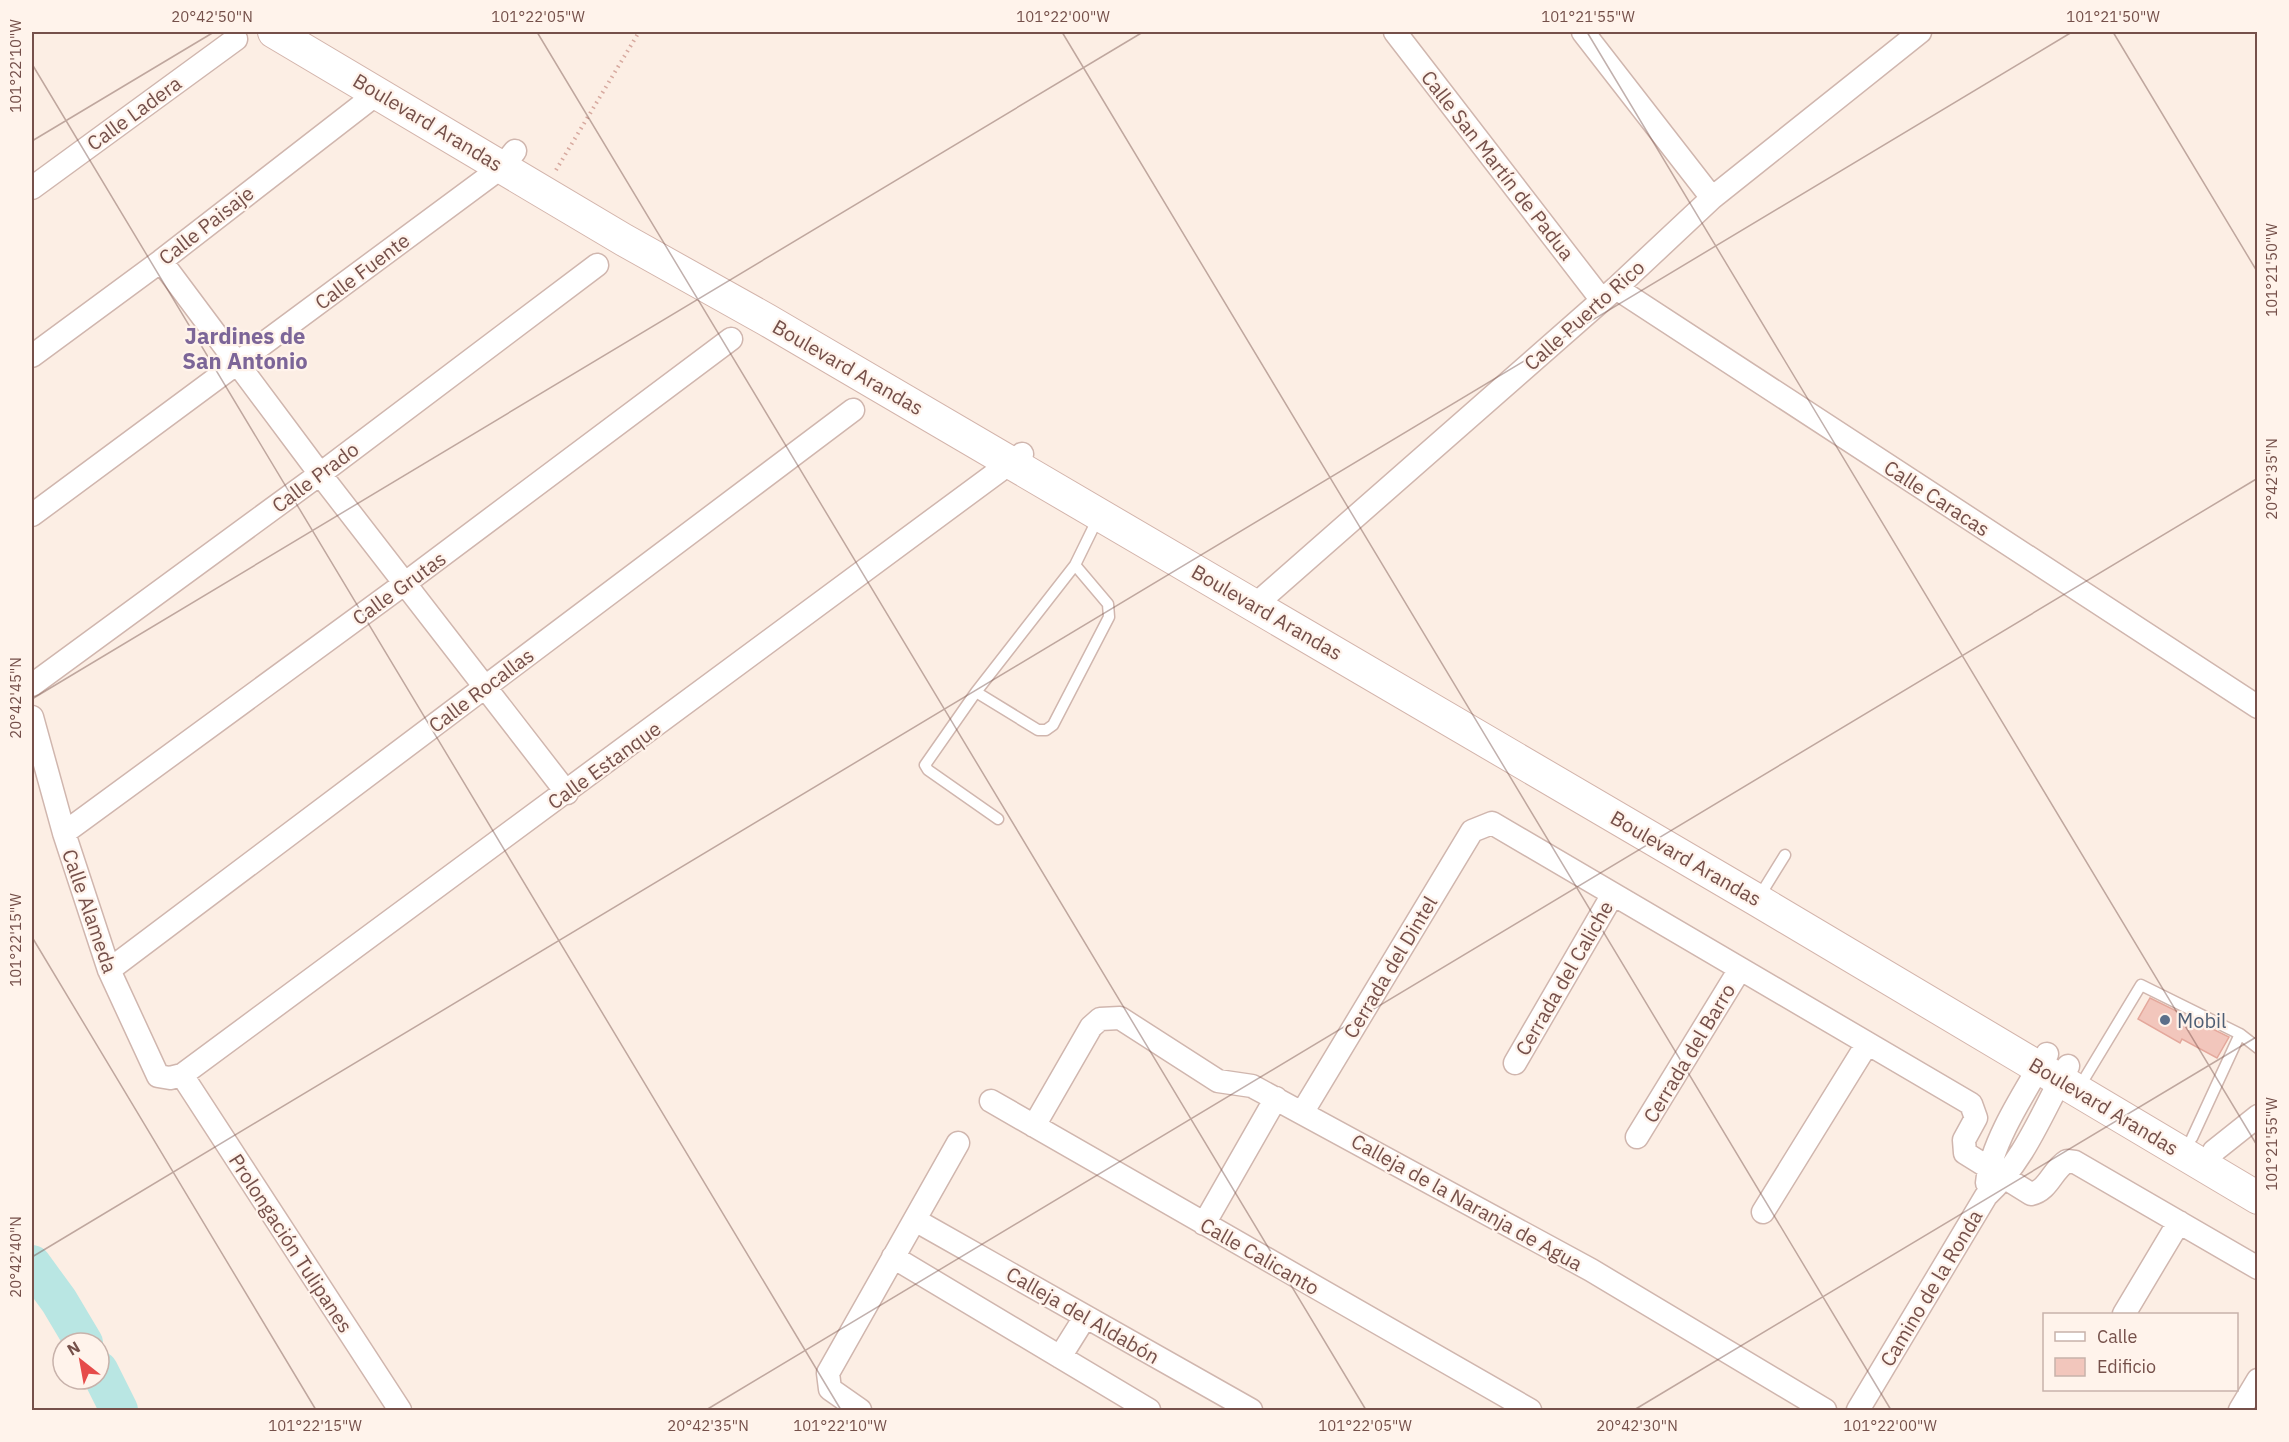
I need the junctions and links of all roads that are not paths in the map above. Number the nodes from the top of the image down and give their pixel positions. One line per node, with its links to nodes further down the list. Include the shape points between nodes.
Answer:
1 (274, 32): 7 (main road, Boulevard Arandas)
2 (313, 32): 8 (main road, Boulevard Arandas)
3 (1395, 32): 13 (street, Calle San Martín de Padua)
4 (1583, 32): 10 (street)
5 (1916, 33): 10 (street, Calle Puerto Rico)
6 (236, 39): 9 (street, Calle Ladera)
7 (379, 92): 8 (main road, Boulevard Arandas); 11 (street, Calle Paisaje)
8 (509, 159): 16 (street, Calle Fuente); 18 (main road, Boulevard Arandas); 18 (main road, Boulevard Arandas, via 554,174)
9 (32, 188)
10 (1712, 198): 13 (street, Calle Puerto Rico)
11 (161, 261): 15 (street, Calle Paisaje); 16 (street)
12 (597, 265): 19 (street, Calle Prado)
13 (1609, 294): 24 (street, Calle Puerto Rico); 28 (street, Calle Caracas)
14 (731, 339): 23 (street, Calle Grutas)
15 (32, 356)
16 (238, 364): 19 (street); 21 (street, Calle Fuente)
17 (853, 410): 26 (street, Calle Rocallas)
18 (1017, 458): 20 (main road, Boulevard Arandas); 24 (main road, Boulevard Arandas); 30 (street, Calle Estanque)
19 (320, 474): 23 (street); 25 (street, Calle Prado)
20 (1100, 515): 22 (lane); 24 (main road, Boulevard Arandas)
21 (32, 516)
22 (1075, 565): 27 (lane); 27 (lane, via 1108,604 1109,617 1053,725 1038,730)
23 (404, 584): 26 (street); 32 (street, Calle Grutas)
24 (1260, 601): 35 (main road, Boulevard Arandas)
25 (32, 685)
26 (487, 687): 30 (street); 37 (street, Calle Rocallas)
27 (976, 692): 31 (lane, via 925,765)
28 (2258, 707)
29 (32, 717): 32 (street, Calle Alameda)
30 (567, 793): 43 (street, Calle Estanque)
31 (998, 819)
32 (64, 833): 37 (street, Calle Alameda)
33 (1785, 855): 35 (lane)
34 (1613, 894): 36 (street); 41 (street, Cerrada del Caliche); 46 (street, Cerrada del Dintel, via 1492,823 1472,831)
35 (1761, 894): 42 (main road, Boulevard Arandas)
36 (1740, 969): 39 (street); 49 (street, Cerrada del Barro)
37 (109, 970): 43 (street, Calle Alameda, via 158,1076)
38 (2240, 1034): 40 (lane); 42 (lane, via 2141,985); 51 (lane)
39 (1867, 1044): 52 (street, via 1971,1104 1976,1118 1963,1146 1965,1153); 55 (street)
40 (2258, 1047)
41 (1515, 1063)
42 (2060, 1069): 51 (main road, Boulevard Arandas); 52 (street, Camino de la Ronda); 54 (main road, Boulevard Arandas)
43 (182, 1075): 65 (street, Prolongación Tulipanes)
44 (1276, 1098): 46 (street, Calleja de la Naranja de Agua); 48 (street, Calleja de la Naranja de Agua, via 1252,1086 1218,1081 1120,1018 1100,1019 1090,1027); 58 (street)
45 (991, 1101): 48 (street, Calle Calicanto)
46 (1302, 1113): 70 (street, Calleja de la Naranja de Agua, via 1591,1270)
47 (2258, 1116): 51 (street)
48 (1034, 1126): 58 (street, Calle Calicanto)
49 (1638, 1137)
50 (958, 1143): 56 (street)
51 (2203, 1144): 53 (main road, Boulevard Arandas)
52 (1997, 1173): 57 (street, via 2031,1194 2043,1189 2059,1166 2075,1162); 71 (street, Camino de la Ronda)
53 (2258, 1176)
54 (2258, 1198)
55 (1763, 1212)
56 (915, 1220): 59 (street); 62 (street, Calleja del Aldabón)
57 (2179, 1222): 60 (street); 61 (street)
58 (1204, 1224): 69 (street, Calle Calicanto)
59 (893, 1257): 63 (street); 66 (street, via 828,1373 830,1389)
60 (2258, 1268)
61 (2125, 1313)
62 (1085, 1317): 63 (street); 68 (street, Calleja del Aldabón)
63 (1060, 1358): 67 (street)
64 (2258, 1380): 72 (street)
65 (400, 1410)
66 (860, 1410)
67 (1149, 1410)
68 (1251, 1410)
69 (1530, 1410)
70 (1825, 1410)
71 (1858, 1410)
72 (2240, 1410)

